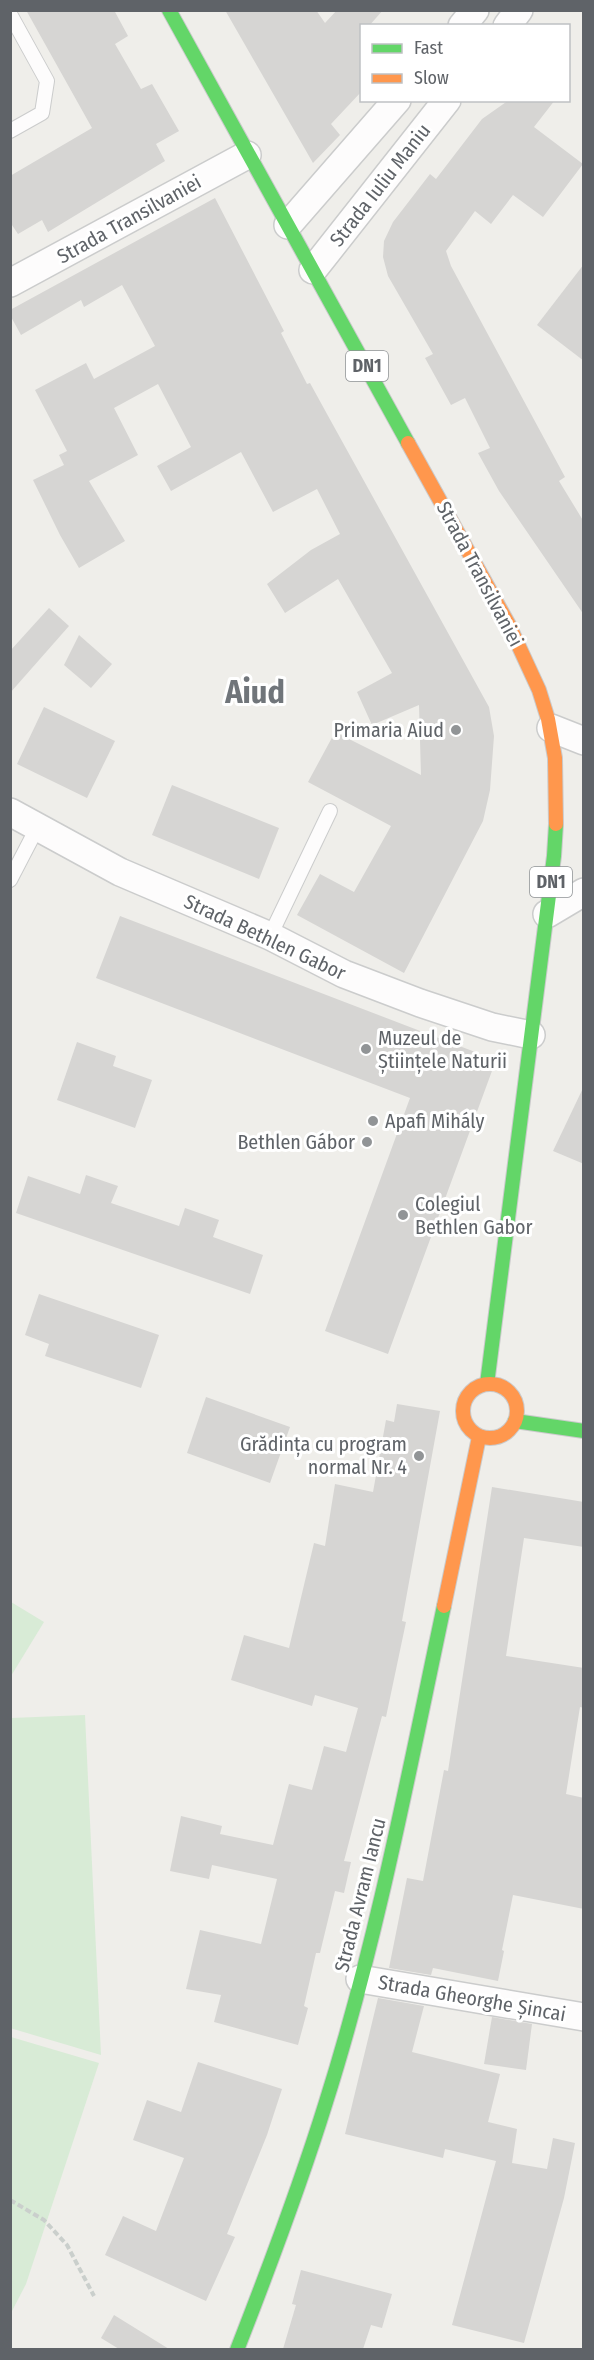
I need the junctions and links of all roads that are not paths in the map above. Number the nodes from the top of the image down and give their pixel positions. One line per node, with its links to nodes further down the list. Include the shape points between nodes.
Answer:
1 (169, 10): 10 (main road, Strada Transilvaniei / DN1)
2 (475, 10): 5 (street)
3 (519, 10): 6 (street)
4 (10, 14): 9 (lane, via 47,81 42,113)
5 (464, 24)
6 (508, 24)
7 (395, 102): 11 (street, Strada Iuliu Maniu)
8 (445, 102): 12 (street, Strada Iuliu Maniu)
9 (10, 131)
10 (247, 155): 11 (main road, Strada Transilvaniei / DN1); 13 (street, Strada Transilvaniei)
11 (288, 225): 12 (main road, Strada Transilvaniei / DN1)
12 (313, 270): 14 (main road, Strada Transilvaniei / DN1, via 509,624)
13 (10, 284)
14 (551, 728): 15 (street); 21 (main road, Strada Transilvaniei / DN1, via 557,811)
15 (584, 741)
16 (330, 811): 22 (lane)
17 (10, 812): 18 (street, Strada Bethlen Gabor)
18 (37, 828): 19 (lane); 22 (street, Strada Bethlen Gabor, via 120,872)
19 (10, 880)
20 (584, 892): 21 (street)
21 (547, 914): 23 (main road, Strada Transilvaniei / DN1)
22 (270, 936): 23 (street, Strada Bethlen Gabor, via 344,974 492,1027)
23 (531, 1035): 24 (main road, DN1)
24 (487, 1384): 25 (main road, via 512,1395 516,1403); 27 (main road, via 471,1392 463,1408 466,1425)
25 (515, 1421): 26 (main road); 27 (main road, via 511,1429 496,1438)
26 (584, 1431)
27 (479, 1437): 28 (main road, Strada Avram Iancu, via 400,1815)
28 (360, 1979): 29 (street, Strada Gheorghe Șincai); 30 (main road, Strada Avram Iancu, via 327,2100 284,2230)
29 (584, 2017)
30 (237, 2349)

